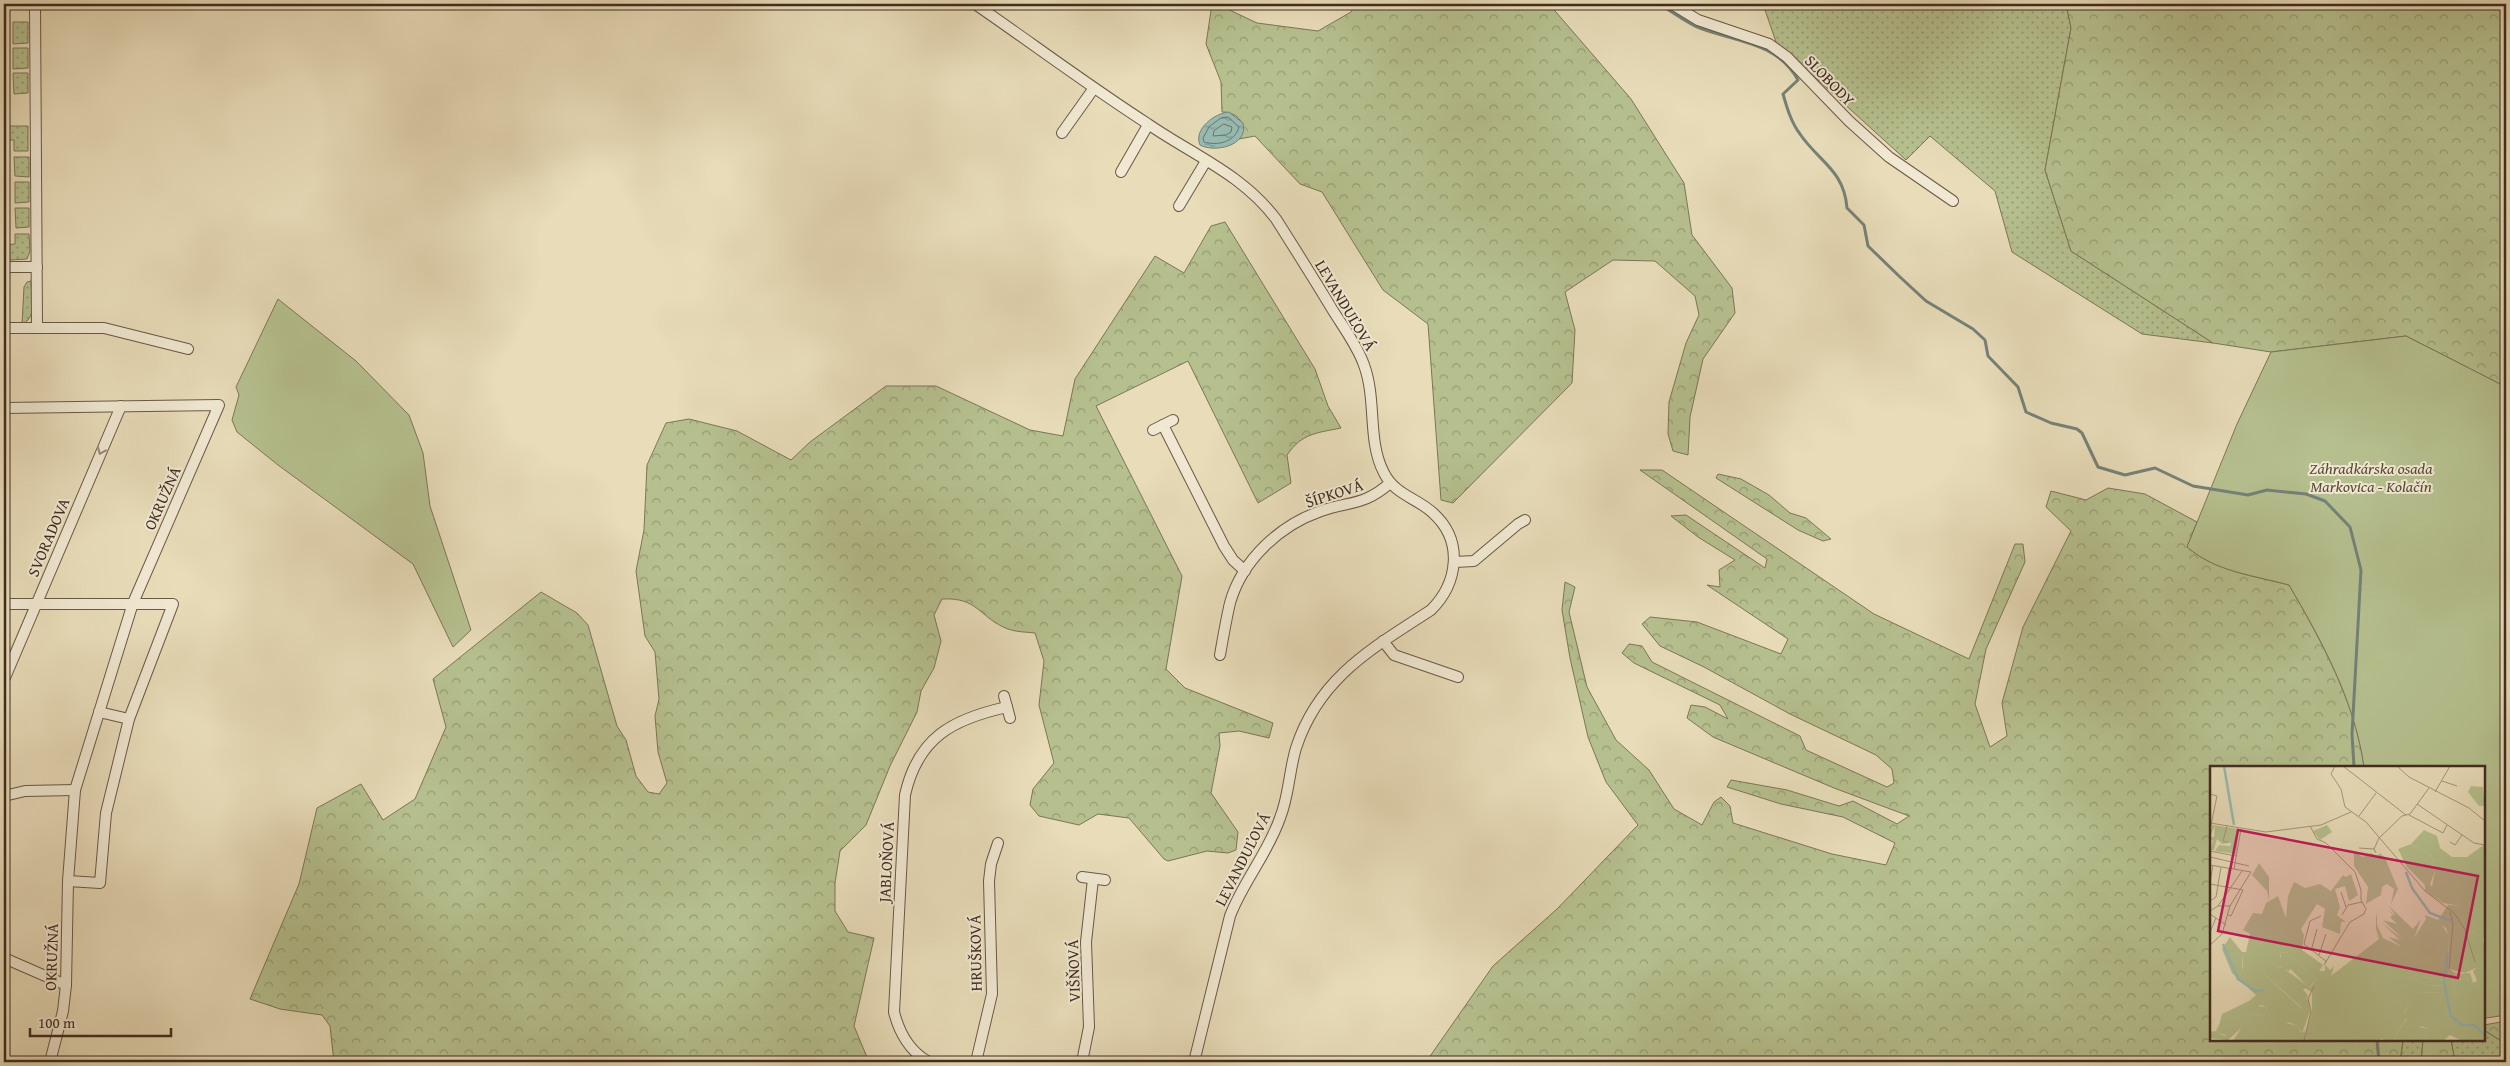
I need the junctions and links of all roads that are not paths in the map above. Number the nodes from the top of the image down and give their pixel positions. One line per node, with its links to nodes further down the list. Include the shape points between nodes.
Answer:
1 (35, 4): 12 (street)
2 (975, 4): 4 (street, LEVANDUĽOVÁ)
3 (1672, 4): 9 (street, SLOBODY, via 1698,20 1775,48 1888,156)
4 (1094, 88): 5 (street, LEVANDUĽOVÁ); 6 (street)
5 (1148, 125): 7 (street, LEVANDUĽOVÁ); 8 (street)
6 (1062, 133)
7 (1206, 161): 10 (street); 21 (street, LEVANDUĽOVÁ, via 1247,186 1264,203 1354,345 1369,379 1378,457)
8 (1122, 172)
9 (1953, 201)
10 (1179, 206)
11 (4, 267): 12 (street)
12 (37, 267): 13 (street)
13 (37, 327): 14 (street); 15 (street, via 104,328)
14 (4, 328)
15 (188, 349)
16 (121, 406): 17 (street); 25 (street, OKRUŽNÁ, via 219,406); 27 (street, SVORADOVA, one-way to 27)
17 (4, 408)
18 (1173, 420): 19 (street)
19 (1163, 425): 20 (street); 24 (street, via 1224,546)
20 (1153, 430)
21 (1390, 483): 23 (street, LEVANDUĽOVÁ, via 1440,520 1453,546); 24 (street, ŠÍPKOVÁ, via 1368,500 1322,511 1294,523 1264,546)
22 (1526, 520): 23 (street, via 1474,561)
23 (1455, 562): 28 (street, LEVANDUĽOVÁ, via 1450,585 1439,602)
24 (1245, 571): 29 (street, ŠÍPKOVÁ, via 1230,602)
25 (133, 603): 27 (street); 34 (street, OKRUŽNÁ); 36 (street, via 174,604)
26 (4, 604): 27 (street)
27 (36, 604): 31 (street, SVORADOVA)
28 (1383, 641): 30 (street, via 1394,655); 50 (street, LEVANDUĽOVÁ, via 1351,664 1332,683 1302,733 1281,818 1230,916)
29 (1220, 655)
30 (1458, 676)
31 (4, 680)
32 (1004, 696): 33 (street)
33 (1007, 708): 35 (street); 47 (street, JABLOŇOVÁ, via 970,717 936,736 913,768 905,795 894,1012 907,1042)
34 (99, 712): 36 (street); 37 (street, OKRUŽNÁ)
35 (1010, 718)
36 (129, 719): 43 (street, via 106,813 100,883)
37 (75, 790): 38 (street, via 25,791); 43 (street, OKRUŽNÁ)
38 (4, 796)
39 (998, 843): 48 (street, HRUŠKOVÁ, via 989,881 992,994)
40 (1082, 877): 41 (street)
41 (1093, 879): 42 (street); 49 (street, VIŠŇOVÁ, via 1086,942 1089,1027)
42 (1105, 880)
43 (68, 881): 45 (street, OKRUŽNÁ)
44 (4, 958): 45 (street)
45 (66, 985): 46 (street, OKRUŽNÁ)
46 (50, 1062)
47 (929, 1062)
48 (976, 1062)
49 (1082, 1062)
50 (1194, 1062)

